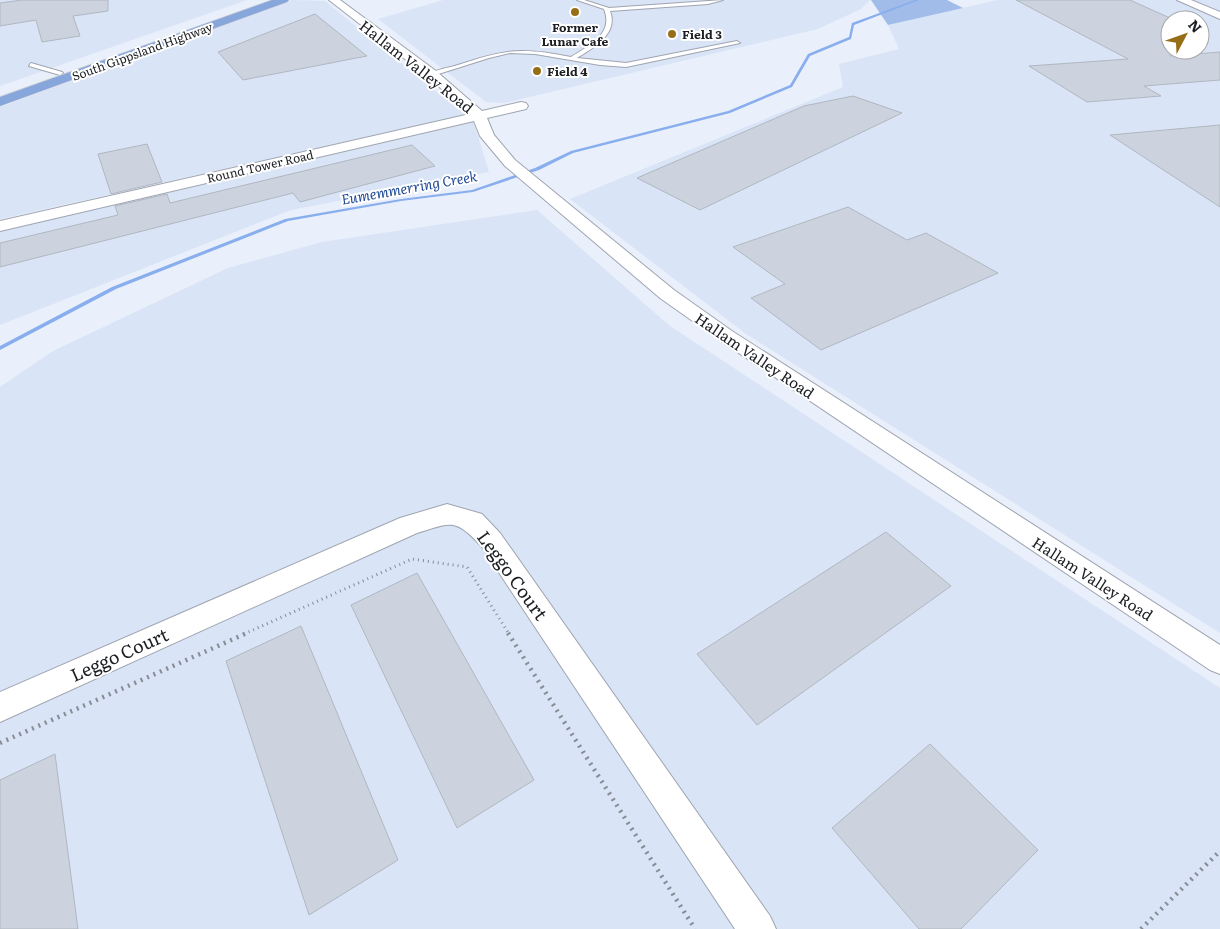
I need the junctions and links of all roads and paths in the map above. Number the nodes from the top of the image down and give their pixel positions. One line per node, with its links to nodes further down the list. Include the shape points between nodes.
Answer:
1 (268, 0): 9 (highway, South Gippsland Highway)
2 (283, 0): 9 (highway, South Gippsland Highway)
3 (334, 0): 13 (street, Hallam Valley Road)
4 (579, 0): 7 (lane)
5 (721, 0): 7 (lane)
6 (1182, 0): 8 (street)
7 (607, 10): 11 (lane, via 610,21 607,33)
8 (1220, 16)
9 (184, 32): 14 (highway, South Gippsland Highway)
10 (737, 43): 11 (lane, via 626,65)
11 (573, 58): 13 (lane, via 509,52)
12 (31, 65): 14 (lane)
13 (432, 74): 18 (street, Hallam Valley Road)
14 (65, 75): 15 (highway, South Gippsland Highway); 16 (highway, South Gippsland Highway)
15 (0, 94)
16 (0, 102)
17 (521, 106): 18 (street, Round Tower Road)
18 (480, 116): 19 (street, Round Tower Road); 20 (street, Hallam Valley Road, via 481,125 490,140 510,163 666,294)
19 (0, 226)
20 (1220, 661)
21 (0, 707): 25 (street, Leggo Court, via 410,525 446,514 473,521 491,540)
22 (0, 743): 24 (path, via 412,558 467,567)
23 (1220, 851): 26 (path)
24 (695, 929)
25 (757, 929)
26 (1141, 929)

